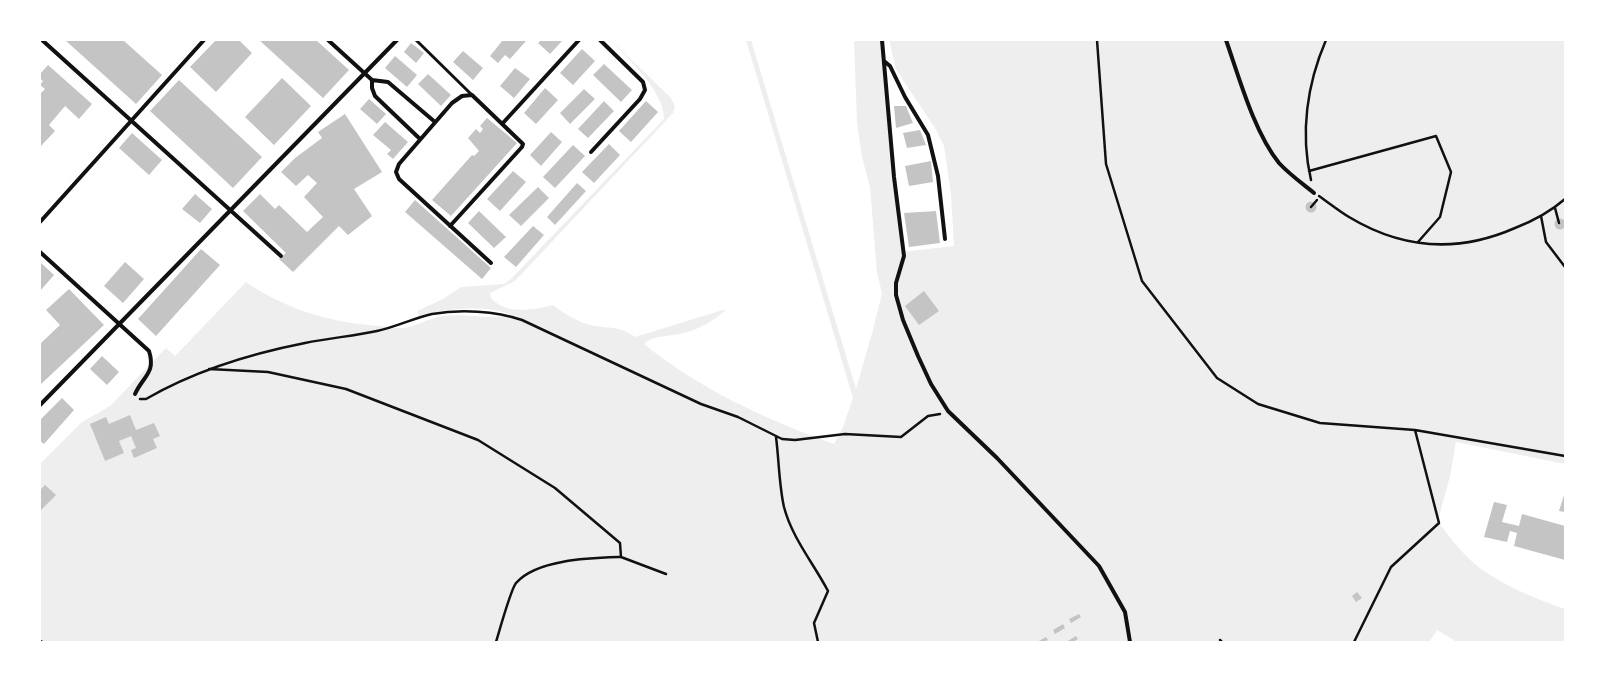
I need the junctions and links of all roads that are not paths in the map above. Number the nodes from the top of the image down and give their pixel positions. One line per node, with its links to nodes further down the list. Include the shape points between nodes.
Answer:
1 (42, 40): 14 (street)
2 (204, 40): 14 (street)
3 (328, 40): 11 (street)
4 (396, 40): 11 (street)
5 (416, 40): 13 (lane)
6 (579, 40): 16 (street)
7 (600, 40): 18 (street, via 643,82 645,90 640,99)
8 (882, 40): 10 (street)
9 (1226, 40): 19 (street, via 1250,108 1270,149 1280,164)
10 (884, 60): 23 (street, via 890,66 928,135 938,176); 30 (street, via 904,256 896,284 896,295 903,320 940,399 1099,566 1122,607)
11 (364, 73): 12 (street); 20 (street)
12 (372, 80): 15 (street, via 388,82); 17 (street, via 375,96)
13 (472, 95): 15 (street, via 457,99); 16 (street)
14 (131, 121): 20 (street); 21 (street)
15 (435, 122): 17 (street)
16 (502, 124): 22 (street, via 521,141 522,147)
17 (420, 139): 22 (street, via 399,164 396,172 399,178)
18 (590, 152)
19 (1314, 192)
20 (230, 210): 25 (street); 27 (street)
21 (40, 222)
22 (450, 226): 26 (street)
23 (945, 239)
24 (40, 252): 27 (street)
25 (281, 256)
26 (491, 263)
27 (119, 324): 28 (street, via 143,344 152,360 151,370); 29 (street)
28 (135, 394)
29 (40, 405)
30 (1130, 642)

